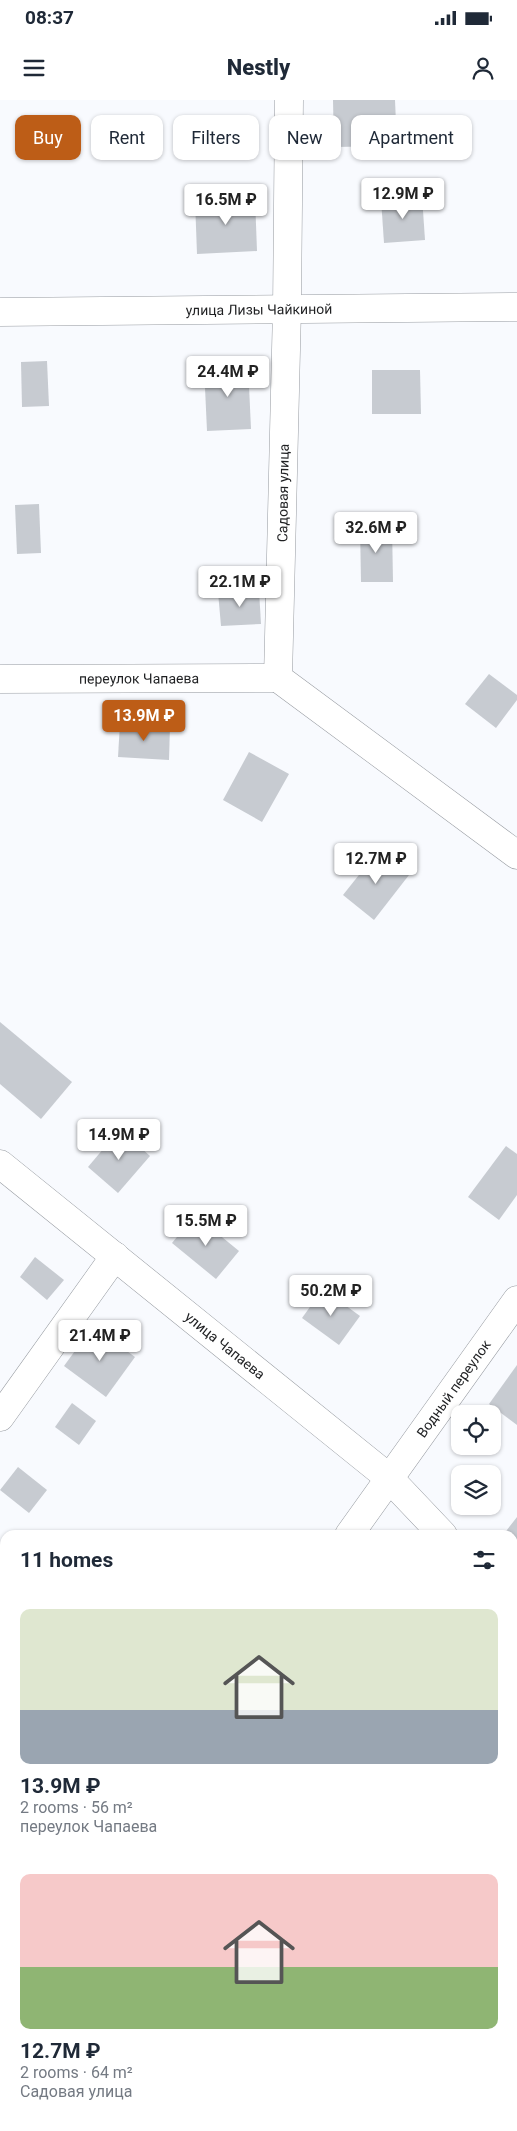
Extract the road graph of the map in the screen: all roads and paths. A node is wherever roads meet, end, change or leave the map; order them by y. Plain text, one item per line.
1 (289, 100) edge
2 (517, 308) edge
3 (287, 309) junction
4 (0, 312) edge
5 (278, 678) junction
6 (0, 679) edge
7 (517, 855) edge
8 (0, 1164) edge
9 (115, 1256) junction
10 (517, 1300) edge
11 (0, 1417) edge
12 (388, 1476) junction
13 (352, 1530) edge
14 (438, 1530) edge

1 - 3 street, Садовая улица
2 - 3 street, улица Лизы Чайкиной
3 - 4 street, улица Лизы Чайкиной
3 - 5 street, Садовая улица
5 - 6 street, переулок Чапаева
5 - 7 street
8 - 9 street, улица Чапаева
9 - 11 street
9 - 12 street, улица Чапаева
10 - 12 street, Водный переулок
12 - 13 street, Водный переулок
12 - 14 street, улица Чапаева

